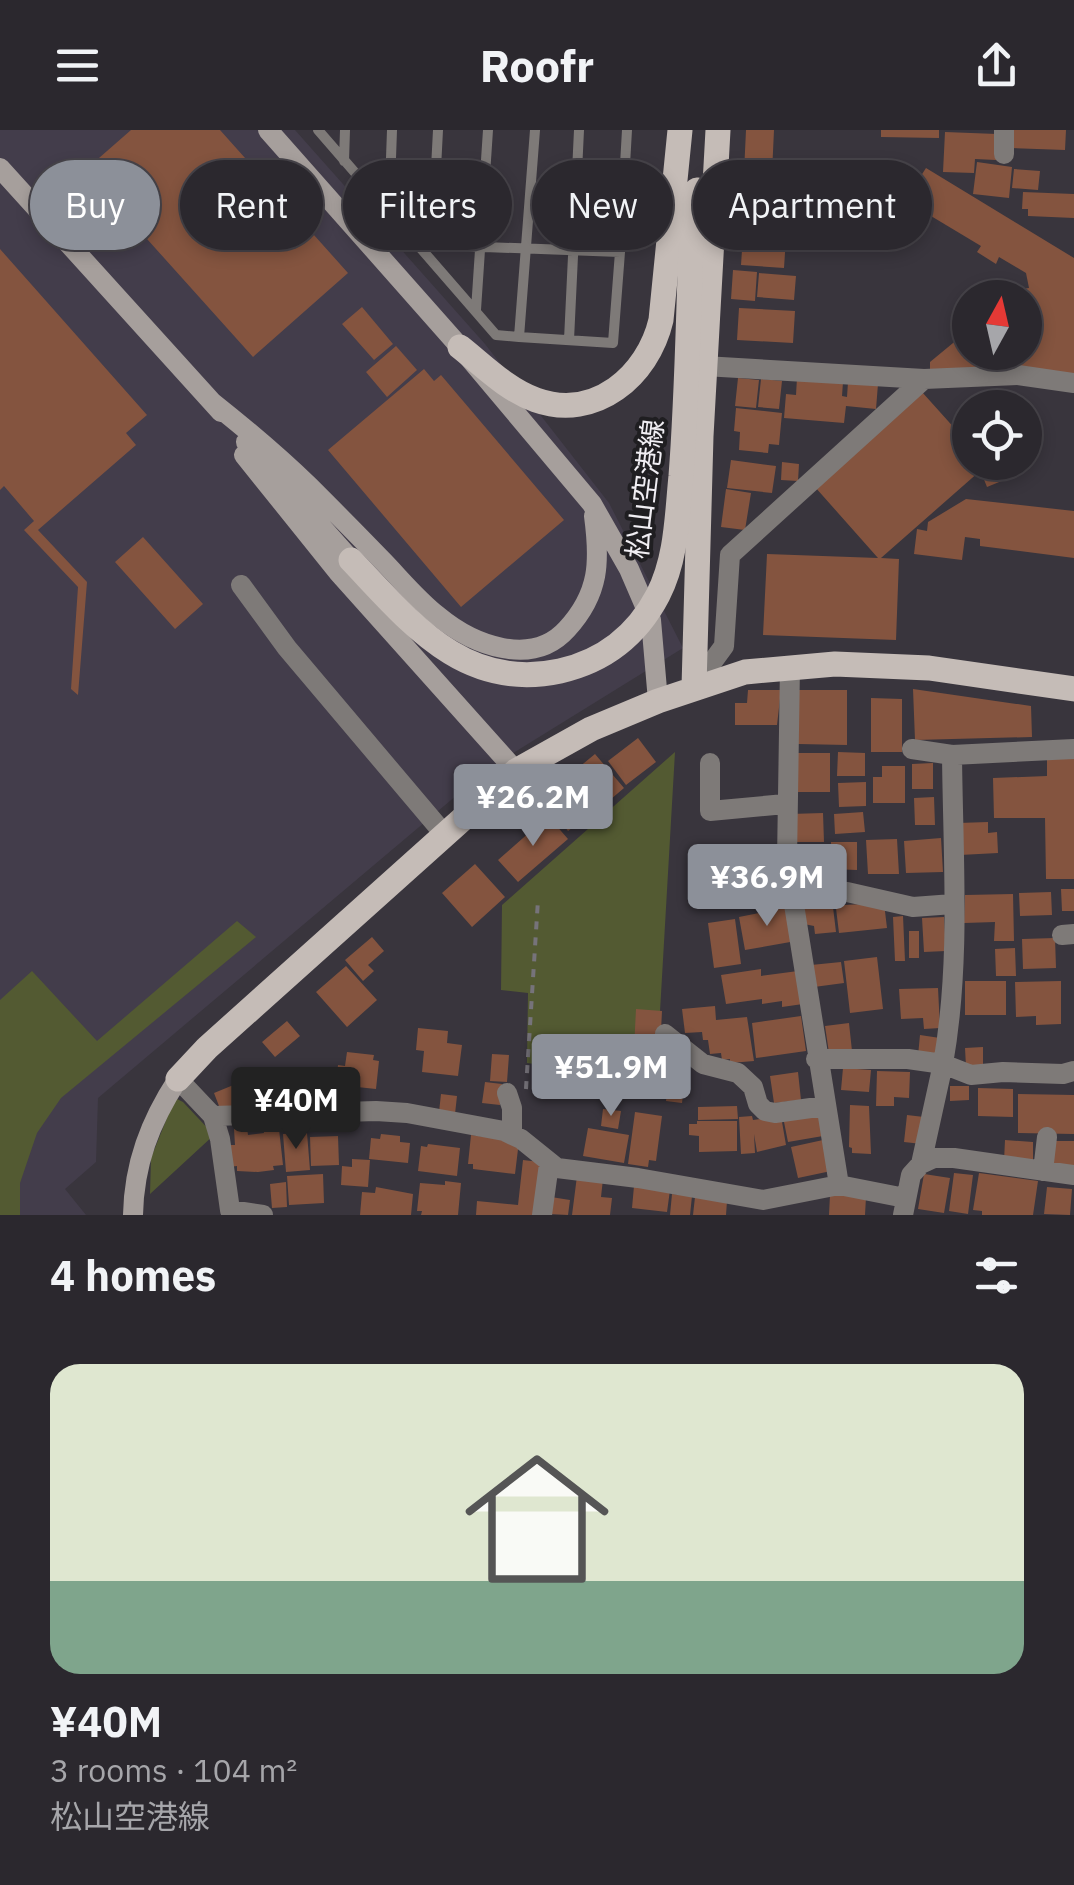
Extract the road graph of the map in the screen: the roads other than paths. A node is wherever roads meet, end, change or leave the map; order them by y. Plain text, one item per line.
1 (268, 130) edge
2 (318, 130) edge
3 (346, 130) edge
4 (392, 130) edge
5 (438, 130) edge
6 (488, 130) edge
7 (535, 130) edge
8 (579, 130) edge
9 (627, 130) edge
10 (680, 130) edge
11 (703, 130) edge
12 (718, 130) edge
13 (1004, 130) edge
14 (1004, 154) dead end
15 (343, 160) edge
16 (344, 160) edge
17 (391, 160) edge
18 (436, 160) edge
19 (486, 160) edge
20 (578, 160) edge
21 (0, 168) edge
22 (512, 248) edge
23 (527, 249) junction
24 (532, 249) edge
25 (421, 250) edge
26 (431, 250) edge
27 (482, 250) edge
28 (575, 250) joint
29 (620, 252) junction
30 (430, 260) junction
31 (476, 310) junction
32 (520, 337) junction
33 (569, 340) junction
34 (460, 347) junction
35 (704, 366) junction
36 (924, 379) junction
37 (1074, 383) edge
38 (212, 402) junction
39 (592, 504) junction
40 (351, 560) joint
41 (241, 585) dead end
42 (790, 666) junction
43 (694, 686) junction
44 (1074, 689) edge
45 (658, 701) junction
46 (912, 748) dead end
47 (1074, 748) edge
48 (952, 755) junction
49 (710, 763) dead end
50 (516, 772) junction
51 (785, 804) junction
52 (445, 834) junction
53 (793, 888) junction
54 (954, 904) junction
55 (665, 1034) dead end
56 (816, 1059) junction
57 (943, 1064) junction
58 (1074, 1071) edge
59 (178, 1079) junction
60 (509, 1097) road end
61 (825, 1106) junction
62 (213, 1116) junction
63 (512, 1135) junction
64 (1047, 1137) dead end
65 (550, 1164) junction
66 (920, 1164) junction
67 (1042, 1170) junction
68 (1074, 1175) edge
69 (839, 1184) junction
70 (904, 1207) edge
71 (227, 1213) edge
72 (133, 1215) edge
73 (263, 1215) edge
74 (542, 1215) edge

1 - 34 street
2 - 15 lane
3 - 16 lane
4 - 17 lane
5 - 18 lane
6 - 19 lane
7 - 23 lane
8 - 20 lane
9 - 29 lane
10 - 34 main road, 松山空港線
11 - 40 main road, 松山空港線, bridge
12 - 35 main road, 松山空港線
13 - 14 street
21 - 38 street
22 - 23 lane
23 - 24 lane
23 - 32 lane
25 - 30 lane
26 - 30 lane
27 - 31 lane
28 - 29 lane
28 - 33 lane
29 - 33 lane
30 - 31 lane
31 - 32 lane
32 - 33 lane
34 - 39 street
35 - 36 street
35 - 43 main road, 松山空港線
36 - 37 street
36 - 43 street
38 - 39 street
38 - 40 street
38 - 50 street
39 - 45 street
41 - 52 street
42 - 43 main road
42 - 44 main road
42 - 51 street
43 - 45 main road
45 - 50 main road
46 - 48 street
47 - 48 street
48 - 54 street
49 - 51 street
50 - 52 main road
51 - 53 street
52 - 59 main road
53 - 54 street
53 - 56 street
54 - 57 street
55 - 61 street
56 - 57 street
56 - 61 street
57 - 58 street
57 - 66 street
59 - 62 street
59 - 72 street
60 - 63 street
61 - 69 street
62 - 63 street
62 - 71 street
63 - 65 street
64 - 67 street
65 - 69 street
65 - 74 street
66 - 67 street
66 - 70 street
67 - 68 street
69 - 70 street
71 - 73 street

